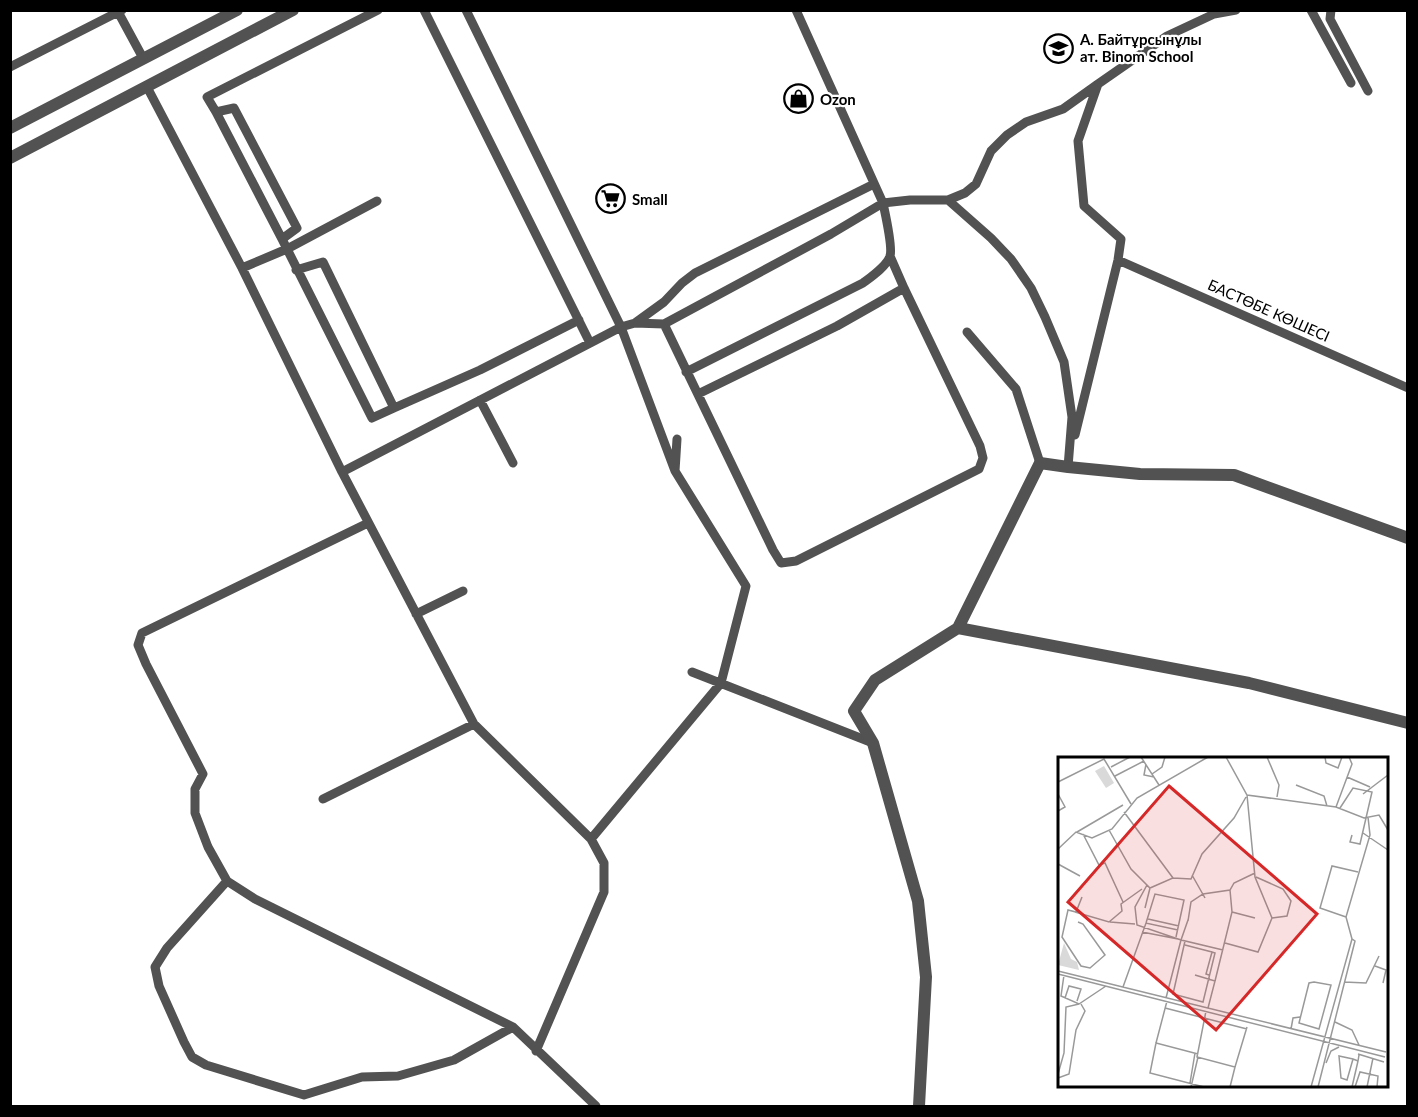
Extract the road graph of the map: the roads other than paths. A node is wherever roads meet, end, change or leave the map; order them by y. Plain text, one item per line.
1 (237, 10) edge
2 (293, 10) edge
3 (378, 10) edge
4 (424, 10) edge
5 (466, 10) edge
6 (796, 10) edge
7 (1236, 10) edge
8 (1311, 10) edge
9 (1330, 10) edge
10 (119, 11) edge
11 (142, 58) junction
12 (10, 68) edge
13 (1351, 83) dead end
14 (1098, 84) junction
15 (147, 87) junction
16 (1368, 91) dead end
17 (216, 112) junction
18 (10, 128) edge
19 (10, 158) edge
20 (874, 184) junction
21 (948, 200) junction
22 (377, 201) dead end
23 (883, 203) junction
24 (282, 239) junction
25 (287, 249) junction
26 (890, 256) junction
27 (1118, 260) junction
28 (242, 268) junction
29 (297, 270) junction
30 (904, 288) junction
31 (579, 320) junction
32 (635, 323) junction
33 (664, 324) junction
34 (621, 327) junction
35 (967, 332) dead end
36 (590, 343) junction
37 (686, 372) junction
38 (1407, 388) edge
39 (698, 394) junction
40 (480, 400) junction
41 (394, 408) junction
42 (677, 438) dead end
43 (513, 463) dead end
44 (1040, 463) junction
45 (1068, 467) junction
46 (675, 471) junction
47 (342, 472) junction
48 (368, 523) junction
49 (1407, 538) edge
50 (463, 591) dead end
51 (416, 614) junction
52 (958, 628) junction
53 (692, 672) dead end
54 (721, 683) junction
55 (1407, 723) edge
56 (474, 724) junction
57 (873, 743) junction
58 (322, 799) dead end
59 (591, 839) junction
60 (228, 881) junction
61 (513, 1027) junction
62 (536, 1051) junction
63 (596, 1107) edge
64 (919, 1107) edge

1 - 11 street
2 - 15 street
3 - 17 lane
4 - 31 lane
5 - 34 lane
6 - 20 lane
7 - 14 lane
8 - 13 lane
9 - 16 lane
10 - 11 lane
10 - 12 lane
11 - 18 street
14 - 21 lane
14 - 27 lane
15 - 19 street
15 - 28 lane
17 - 24 lane
17 - 24 lane
20 - 23 lane
20 - 32 lane
21 - 23 lane
21 - 45 lane
22 - 25 lane
23 - 26 lane
23 - 33 lane
24 - 25 lane
25 - 28 lane
25 - 29 lane
26 - 30 lane
26 - 37 lane
27 - 38 lane, БАСТӨБЕ КӨШЕСІ
27 - 45 lane
28 - 47 lane
29 - 41 lane
29 - 41 lane
30 - 39 lane
30 - 39 lane
31 - 36 lane
31 - 41 lane
32 - 33 lane
32 - 34 lane
33 - 37 lane
34 - 36 lane
34 - 46 lane
35 - 44 lane
36 - 40 lane
37 - 39 lane
40 - 43 lane
40 - 47 lane
42 - 46 lane
44 - 45 street
44 - 52 street
45 - 49 street
46 - 54 lane
47 - 48 lane
48 - 51 lane
48 - 60 lane
50 - 51 lane
51 - 56 lane
52 - 55 street
52 - 57 street
53 - 54 lane
54 - 57 lane
54 - 59 lane
56 - 58 lane
56 - 59 lane
57 - 64 street
59 - 62 lane
60 - 61 lane
60 - 61 lane
61 - 62 lane
62 - 63 lane

